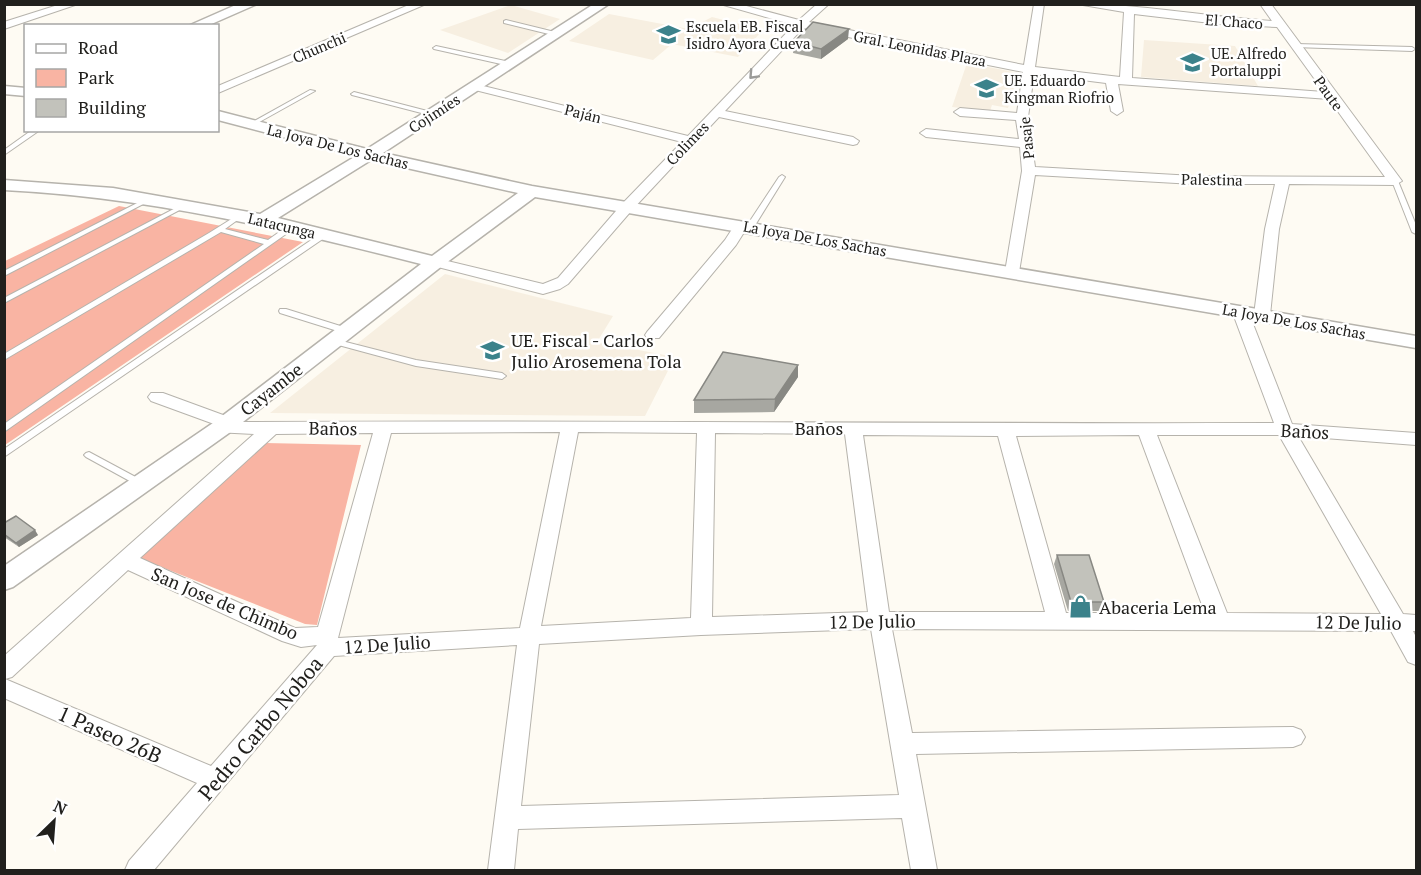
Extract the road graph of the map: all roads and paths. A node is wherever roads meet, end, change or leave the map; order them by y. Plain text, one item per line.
1 (44, 4) edge
2 (73, 4) edge
3 (251, 4) edge
4 (421, 4) edge
5 (603, 4) edge
6 (725, 4) edge
7 (824, 4) edge
8 (1039, 4) edge
9 (1082, 4) edge
10 (1265, 4) edge
11 (56, 10) junction
12 (1129, 10) junction
13 (506, 22) dead end
14 (199, 24) edge
15 (801, 24) junction
16 (1279, 24) junction
17 (5, 25) edge
18 (556, 34) junction
19 (1296, 46) junction
20 (436, 48) dead end
21 (1412, 49) dead end
22 (510, 64) junction
23 (1030, 70) junction
24 (1111, 80) junction
25 (1126, 81) junction
26 (475, 87) junction
27 (219, 90) edge
28 (312, 91) dead end
29 (354, 94) dead end
30 (1332, 96) junction
31 (1117, 111) dead end
32 (960, 112) dead end
33 (716, 113) junction
34 (433, 114) junction
35 (219, 115) edge
36 (1022, 117) junction
37 (252, 124) junction
38 (34, 132) edge
39 (926, 133) dead end
40 (690, 140) junction
41 (853, 141) dead end
42 (1026, 144) junction
43 (4, 153) edge
44 (369, 155) junction
45 (1029, 171) junction
46 (782, 177) dead end
47 (1283, 180) junction
48 (1395, 181) junction
49 (4, 185) edge
50 (532, 191) junction
51 (151, 198) junction
52 (187, 204) junction
53 (627, 207) junction
54 (241, 215) junction
55 (263, 220) junction
56 (292, 227) junction
57 (746, 227) junction
58 (220, 230) junction
59 (1416, 232) edge
60 (326, 234) junction
61 (270, 243) junction
62 (435, 262) junction
63 (1012, 272) junction
64 (4, 274) edge
65 (555, 286) joint
66 (4, 301) edge
67 (283, 311) dead end
68 (1240, 311) junction
69 (1262, 315) junction
70 (653, 335) dead end
71 (341, 336) junction
72 (1416, 342) edge
73 (4, 358) edge
74 (502, 376) dead end
75 (157, 397) dead end
76 (224, 426) junction
77 (570, 426) junction
78 (272, 427) junction
79 (706, 427) junction
80 (383, 428) junction
81 (853, 428) junction
82 (4, 429) edge
83 (1146, 429) junction
84 (1285, 429) junction
85 (1005, 430) junction
86 (1416, 439) edge
87 (4, 454) edge
88 (89, 455) dead end
89 (142, 484) junction
90 (125, 560) junction
91 (4, 580) edge
92 (880, 620) junction
93 (1058, 621) junction
94 (1219, 621) junction
95 (1407, 622) edge
96 (701, 626) junction
97 (529, 635) junction
98 (327, 641) junction
99 (1416, 656) edge
100 (4, 670) edge
101 (4, 688) edge
102 (1293, 737) dead end
103 (902, 744) junction
104 (216, 780) junction
105 (911, 806) junction
106 (507, 818) junction
107 (138, 870) edge
108 (501, 870) edge
109 (924, 870) edge

1 - 11 street
2 - 11 street
3 - 14 street
4 - 27 street, Chunchi
5 - 18 street, Cojimíes
6 - 15 street, Gral. Leonidas Plaza
7 - 15 street, Colimes
8 - 23 street, Pasaje
9 - 12 street, El Chaco
10 - 16 street, Paute
11 - 17 street
12 - 16 street, El Chaco
12 - 25 street
13 - 18 lane
15 - 23 street, Gral. Leonidas Plaza
15 -> 33 street, Colimes
16 - 19 street, Paute
18 - 22 street, Cojimíes
19 - 21 lane
19 - 30 street, Paute
20 - 22 lane
22 - 26 street, Cojimíes
23 - 24 street, Gral. Leonidas Plaza
23 - 36 street, Pasaje
24 - 25 street, Gral. Leonidas Plaza
24 - 31 street
25 - 30 street, Gral. Leonidas Plaza
26 - 34 street, Cojimíes
26 - 40 street, Paján
28 - 37 lane
29 - 34 lane
30 - 48 street, Paute
32 - 36 street
33 - 40 street, Colimes
33 - 41 street
34 - 44 street, Cojimíes
35 - 37 street, La Joya De Los Sachas
36 - 42 street, Pasaje
37 - 44 street, La Joya De Los Sachas
38 - 43 lane
39 - 42 street
40 - 53 street, Colimes
42 - 45 street, Pasaje
44 - 50 street, La Joya De Los Sachas
44 - 55 street, Cojimíes
45 - 47 street, Palestina
45 - 63 street, Pasaje
46 - 57 lane
47 - 48 street, Palestina
47 - 69 street
48 - 59 lane
49 - 51 street, Latacunga
50 - 53 street, La Joya De Los Sachas
50 - 62 street, Cayambe
51 - 52 street, Latacunga
51 - 64 lane
52 - 54 street, Latacunga
52 - 66 lane
53 - 57 street, La Joya De Los Sachas
53 - 65 street, Colimes
54 - 55 street, Latacunga
54 - 58 lane
55 - 56 street, Latacunga
56 - 60 street, Latacunga
56 - 61 lane
57 - 63 street, La Joya De Los Sachas
57 - 70 street
58 - 61 lane
58 - 73 lane
60 - 62 street, Latacunga
60 - 87 lane
61 - 82 lane
62 - 65 street, Latacunga
62 - 71 street, Cayambe
63 - 68 street, La Joya De Los Sachas
67 - 71 lane
68 - 69 street, La Joya De Los Sachas
68 - 84 street
69 - 72 street, La Joya De Los Sachas
71 - 74 lane
71 - 76 street, Cayambe
75 - 76 street
76 - 78 street, Baños
76 - 89 street, Cayambe
77 - 79 street, Baños
77 - 80 street, Baños
77 - 97 street
78 - 80 street, Baños
78 - 90 street
79 - 81 street, Baños
79 - 96 street
80 - 98 street, Pedro Carbo Noboa
81 - 85 street, Baños
81 - 92 street
83 - 84 street, Baños
83 - 85 street, Baños
83 - 94 street
84 - 86 street, Baños
84 - 95 street
85 - 93 street
88 - 89 lane
89 - 91 street, Cayambe
90 - 98 street, San Jose de Chimbo
90 - 100 street
92 - 93 street, 12 De Julio
92 - 96 street, 12 De Julio
92 - 103 street
93 - 94 street, 12 De Julio
94 - 95 street, 12 De Julio
95 - 99 street
96 - 97 street, 12 De Julio
97 - 98 street, 12 De Julio
97 - 106 street
98 - 104 street, Pedro Carbo Noboa
101 - 104 street, 1 Paseo 26B
102 - 103 street
103 - 105 street
104 - 107 street, Pedro Carbo Noboa
105 - 106 street
105 - 109 street
106 - 108 street

